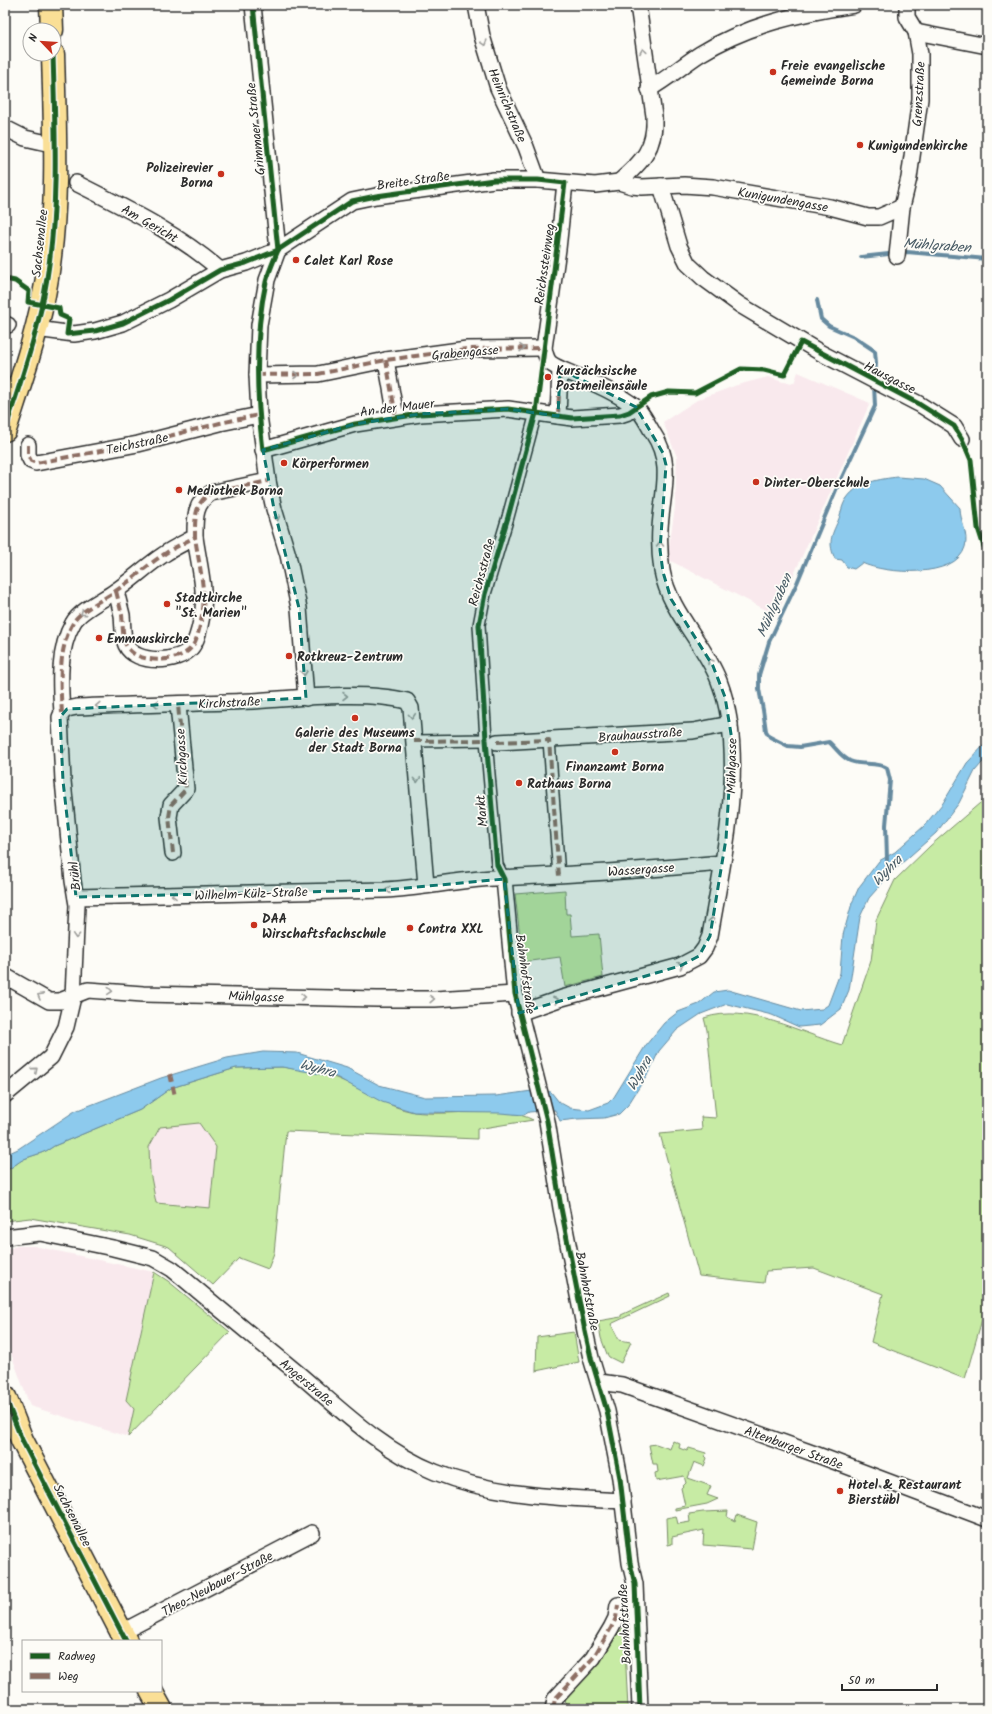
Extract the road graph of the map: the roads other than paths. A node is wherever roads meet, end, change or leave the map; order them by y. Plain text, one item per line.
1 (51, 5) edge
2 (253, 5) edge
3 (476, 5) edge
4 (638, 5) edge
5 (854, 5) edge
6 (907, 5) edge
7 (52, 22) edge
8 (916, 32) junction
9 (987, 46) edge
10 (53, 62) edge
11 (649, 89) junction
12 (5, 128) edge
13 (56, 144) junction
14 (538, 180) junction
15 (619, 182) junction
16 (76, 183) dead end
17 (565, 183) junction
18 (661, 186) junction
19 (902, 207) junction
20 (278, 250) junction
21 (897, 252) dead end
22 (220, 270) junction
23 (36, 329) junction
24 (544, 348) junction
25 (386, 360) junction
26 (560, 369) junction
27 (257, 375) junction
28 (636, 407) junction
29 (536, 413) junction
30 (259, 415) junction
31 (558, 416) junction
32 (396, 417) junction
33 (5, 430) edge
34 (962, 439) dead end
35 (28, 444) dead end
36 (263, 450) junction
37 (268, 480) junction
38 (195, 537) junction
39 (116, 591) junction
40 (306, 698) junction
41 (178, 705) junction
42 (62, 713) junction
43 (730, 724) junction
44 (549, 740) junction
45 (414, 741) junction
46 (492, 741) junction
47 (173, 853) dead end
48 (722, 863) junction
49 (559, 876) junction
50 (504, 879) junction
51 (426, 885) junction
52 (76, 897) junction
53 (5, 976) edge
54 (515, 994) junction
55 (73, 997) junction
56 (520, 1013) junction
57 (5, 1095) edge
58 (5, 1237) edge
59 (598, 1382) junction
60 (5, 1397) edge
61 (623, 1501) junction
62 (987, 1519) edge
63 (312, 1533) dead end
64 (618, 1605) dead end
65 (124, 1637) edge
66 (152, 1692) edge
67 (160, 1709) edge
68 (553, 1709) edge
69 (640, 1709) edge

1 - 7 main road
2 - 20 street, Grimmaer Straße
3 -> 14 street, Heinrichstraße
11 -> 4 street
5 - 11 street
6 - 8 street, Grenzstraße
8 - 9 street
8 - 19 street, Grenzstraße
10 - 13 main road, Sachsenallee
11 - 15 street
12 - 13 street
13 - 23 main road, Sachsenallee
14 - 17 street, Breite Straße
14 - 20 street, Breite Straße
15 - 17 street, Breite Straße
15 - 18 street, Kunigundengasse
16 - 22 street, Am Gericht
17 - 24 street, Reichssteinweg
18 - 19 street, Kunigundengasse
18 - 34 street, Hausgasse
19 - 21 street, Grenzstraße
20 - 22 street, Breite Straße
20 - 27 street
22 - 23 street, Breite Straße
23 - 33 main road, Sachsenallee
25 -> 24 street, Grabengasse
24 - 26 street
27 -> 25 street, Grabengasse
25 - 32 street
26 - 28 street
26 - 31 street
27 - 30 street
28 - 31 street, An der Mauer
43 -> 28 street, Mühlgasse
29 - 31 street, An der Mauer
29 - 32 street, An der Mauer
29 - 46 street, Reichsstraße
30 - 35 street, Teichstraße
30 - 36 street
32 - 36 street, An der Mauer
36 - 37 street
37 - 38 street
37 -> 40 street
38 - 39 street, Brühl
38 - 39 street
39 -> 42 street, Brühl
40 - 41 street, Kirchstraße
40 -> 45 street, Kirchstraße
41 -> 42 street, Kirchstraße
41 - 47 street, Kirchgasse
42 -> 52 street, Brühl
43 - 44 street, Brauhausstraße
43 - 48 street, Mühlgasse
44 - 46 street
44 - 49 street
45 - 46 street
45 -> 51 street
46 - 50 street, Markt
48 - 49 street, Wassergasse
56 -> 48 street, Mühlgasse
49 - 50 street
50 - 51 street
50 - 54 street, Bahnhofstraße
51 -> 52 street, Wilhelm-Külz-Straße
52 -> 55 street, Brühl
55 -> 53 street, Mühlgasse
55 -> 54 street, Mühlgasse
54 - 56 street, Bahnhofstraße
57 -> 55 street, Brühl
56 - 59 street, Bahnhofstraße
58 - 61 street, Angerstraße
59 - 61 street, Bahnhofstraße
59 - 62 street, Altenburger Straße
60 - 65 main road, Sachsenallee
61 - 69 street, Bahnhofstraße
63 - 65 street, Theo-Neubauer-Straße
64 - 68 street
66 - 67 main road

